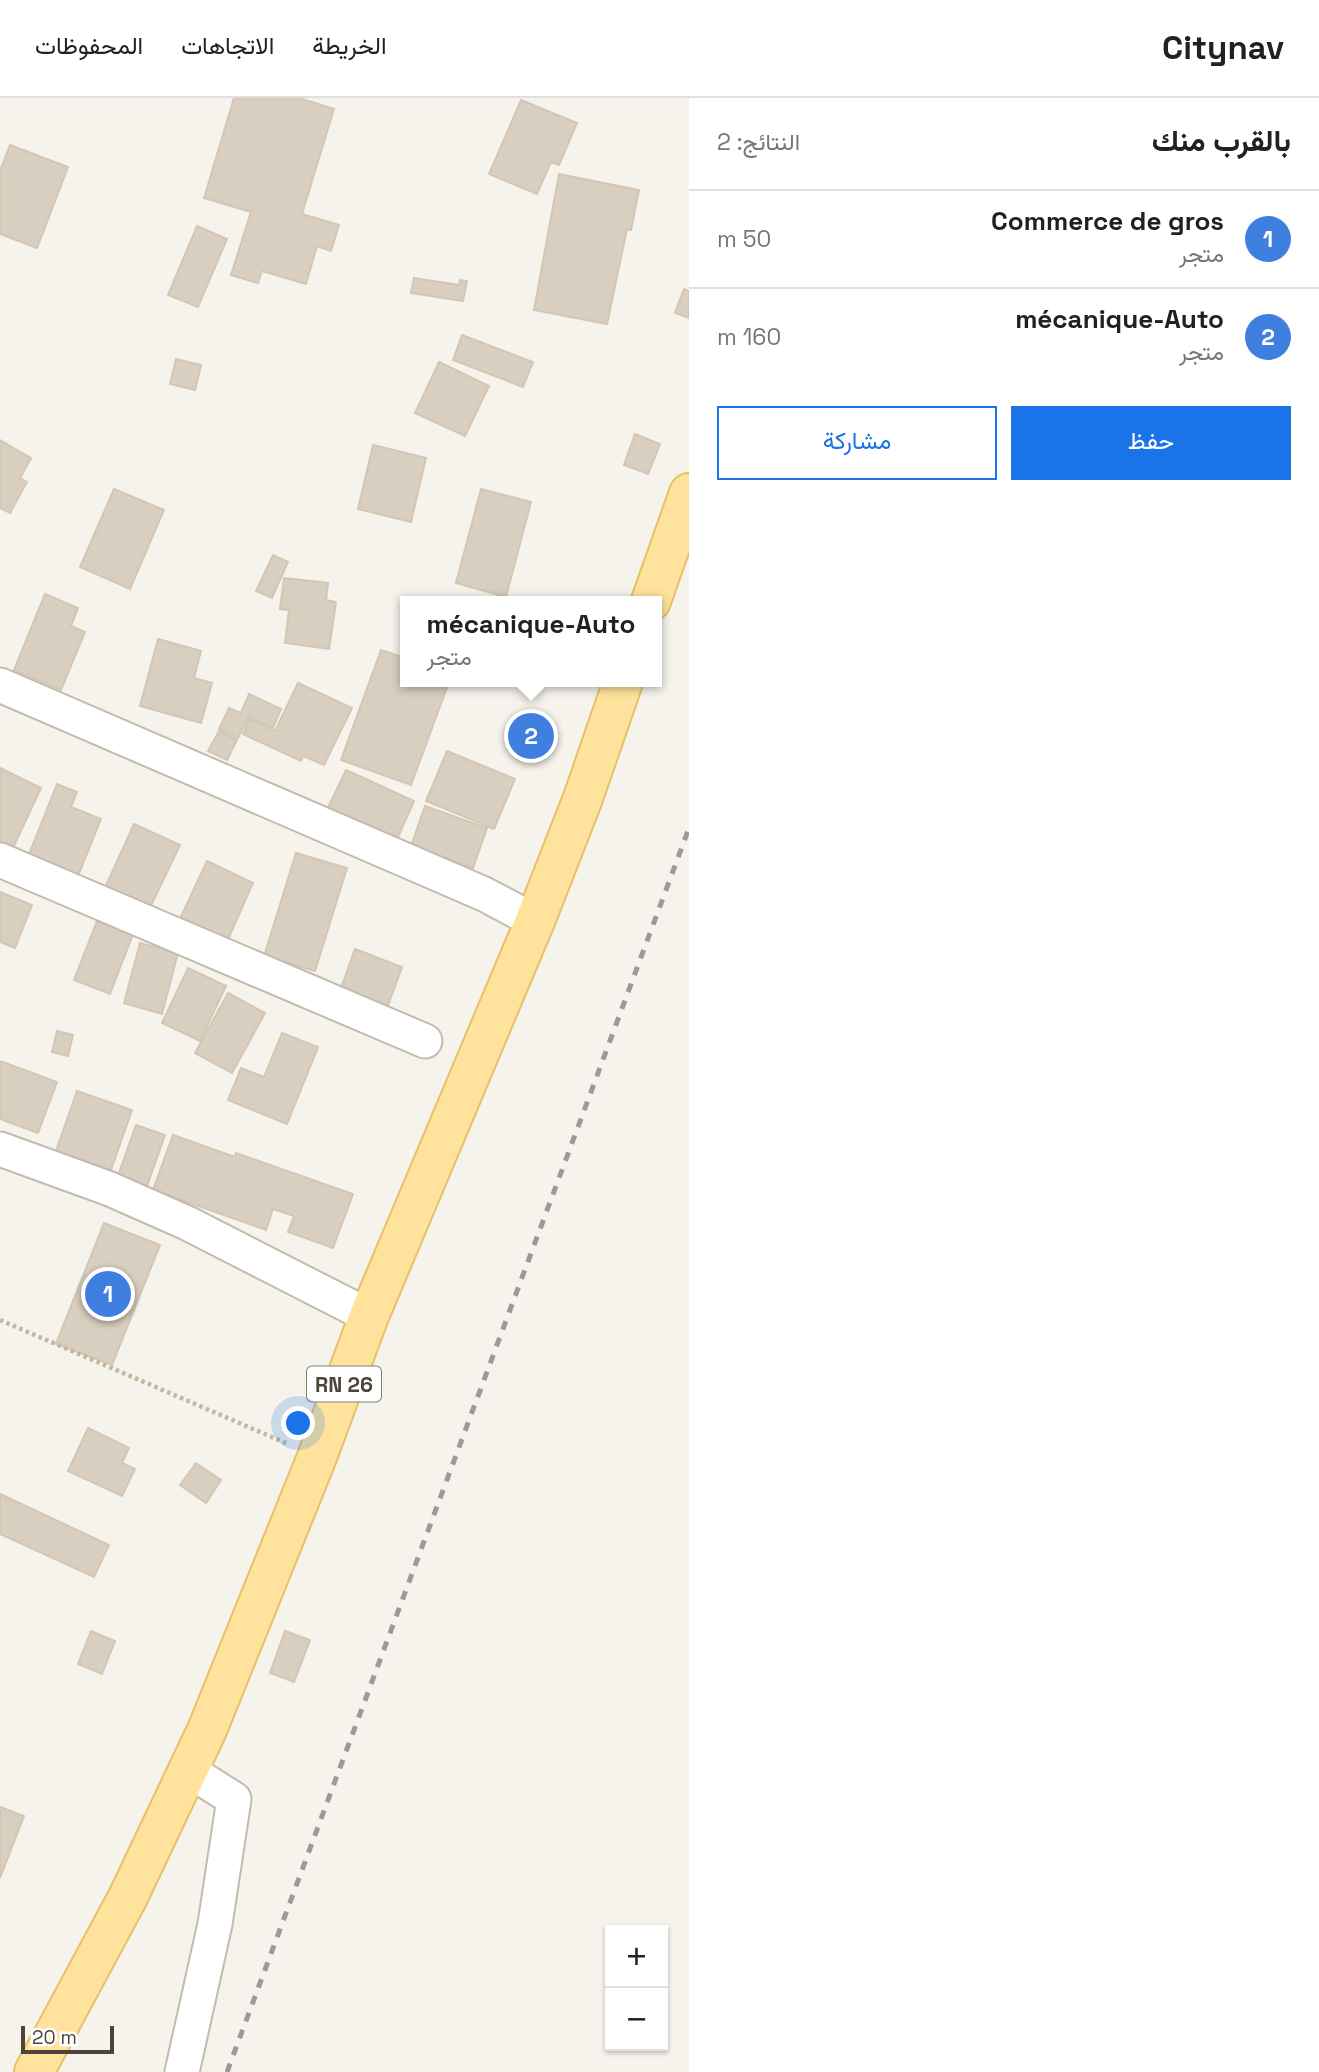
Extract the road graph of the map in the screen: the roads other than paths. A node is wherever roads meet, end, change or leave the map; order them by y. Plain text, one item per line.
1 (689, 493) edge
2 (653, 596) edge
3 (0, 685) edge
4 (621, 687) edge
5 (0, 860) edge
6 (536, 920) junction
7 (425, 1041) dead end
8 (0, 1149) edge
9 (369, 1316) junction
10 (188, 1770) junction
11 (34, 2072) edge
12 (182, 2072) edge

1 - 2 main road
3 - 6 street
4 - 6 main road, RN 26
5 - 7 street
6 - 9 main road, RN 26
8 - 9 street
9 - 10 main road, RN 26
10 - 11 main road, RN 26
10 - 12 street

